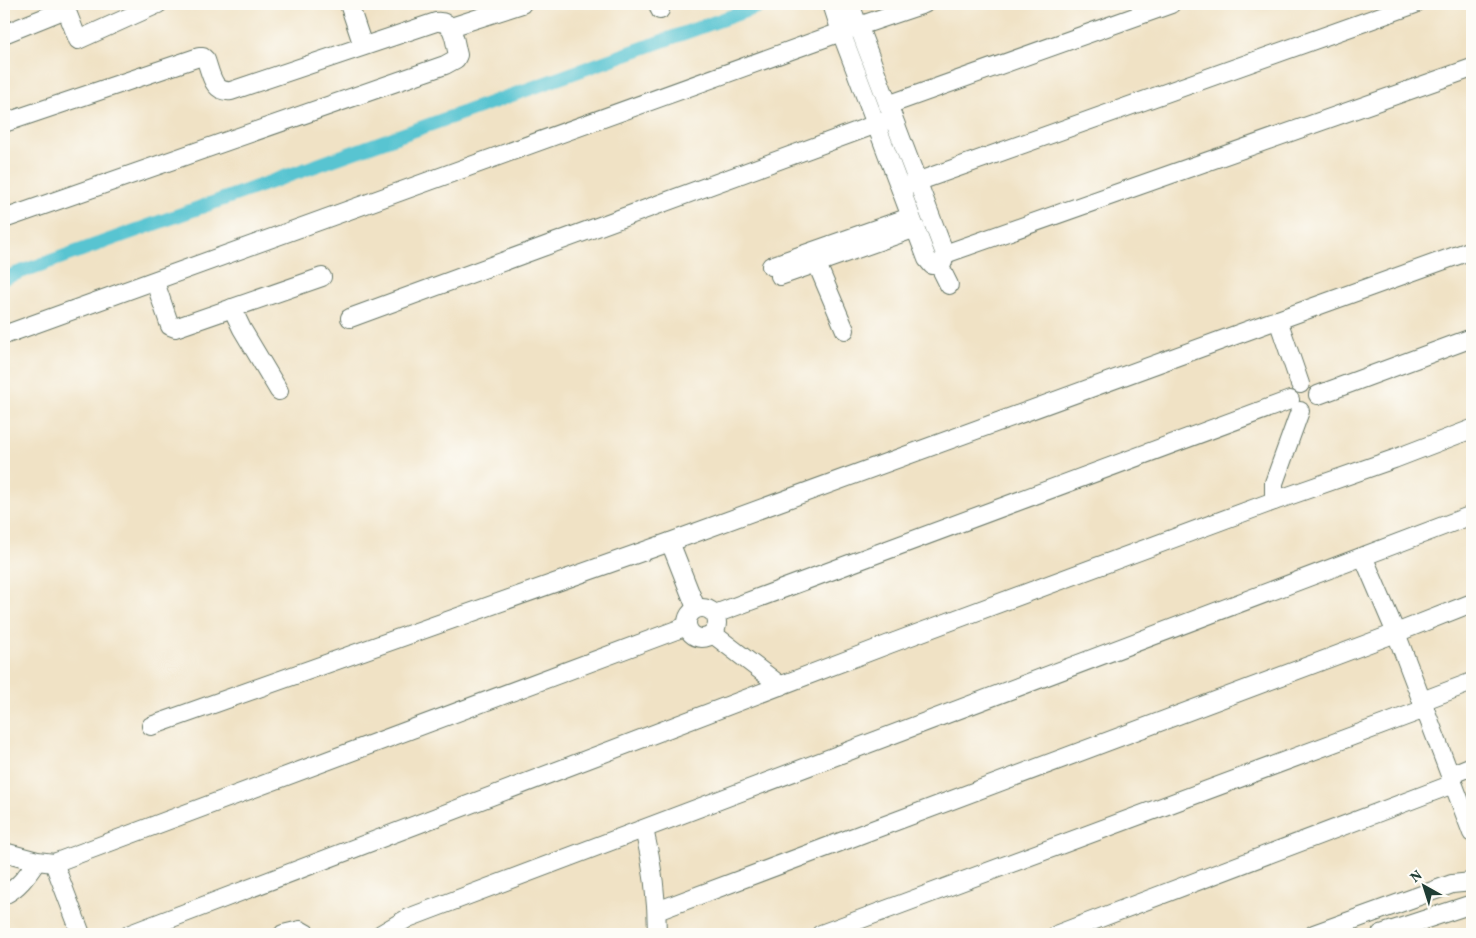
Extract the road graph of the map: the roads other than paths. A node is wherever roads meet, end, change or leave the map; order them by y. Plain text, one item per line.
1 (158, 4) edge
2 (349, 4) edge
3 (522, 4) edge
4 (924, 4) edge
5 (1172, 4) edge
6 (1415, 4) edge
7 (842, 5) edge
8 (65, 6) edge
9 (451, 26) junction
10 (858, 27) junction
11 (841, 32) junction
12 (4, 34) edge
13 (363, 46) junction
14 (1472, 68) edge
15 (891, 111) junction
16 (4, 123) edge
17 (876, 124) junction
18 (918, 181) junction
19 (900, 188) junction
20 (4, 219) edge
21 (913, 222) junction
22 (1472, 250) edge
23 (942, 260) junction
24 (817, 264) junction
25 (322, 277) dead end
26 (155, 282) junction
27 (949, 284) dead end
28 (232, 308) junction
29 (350, 318) dead end
30 (1278, 320) junction
31 (845, 330) dead end
32 (4, 335) edge
33 (1472, 338) edge
34 (1300, 384) junction
35 (279, 390) dead end
36 (1318, 395) junction
37 (1295, 406) junction
38 (1472, 429) edge
39 (1274, 502) junction
40 (1472, 515) edge
41 (670, 542) junction
42 (1363, 556) junction
43 (1472, 603) edge
44 (696, 608) junction
45 (715, 614) junction
46 (687, 626) junction
47 (1396, 633) junction
48 (713, 634) junction
49 (1472, 682) edge
50 (781, 686) junction
51 (1424, 705) junction
52 (151, 726) dead end
53 (1472, 766) edge
54 (1452, 779) junction
55 (644, 829) junction
56 (1472, 834) edge
57 (4, 852) edge
58 (45, 862) junction
59 (1472, 882) edge
60 (4, 895) edge
61 (1472, 904) edge
62 (657, 910) junction
63 (81, 934) edge
64 (130, 934) edge
65 (283, 934) edge
66 (307, 934) edge
67 (381, 934) edge
68 (657, 934) edge
69 (821, 934) edge
70 (1058, 934) edge
71 (1314, 934) edge
72 (1381, 934) edge

1 - 8 street
2 - 13 street
3 - 9 street
4 - 10 street
5 - 15 street
6 - 18 street
7 - 10 street
7 - 11 street
8 - 12 street
9 - 13 street
9 - 20 street
10 - 11 street
10 - 15 street
11 - 17 street
11 - 26 street
13 - 16 street
14 - 23 street
15 - 17 street
15 - 18 street
17 - 19 street
17 - 29 street
18 - 19 street
18 - 23 street
19 - 21 street
21 - 23 street
21 - 24 street
21 - 24 street
22 - 30 street
23 - 27 street
24 - 31 street
25 - 28 street
26 - 28 street
26 - 32 street
28 - 35 street
30 - 34 street
30 - 41 street
33 - 36 street
34 - 36 street
34 - 37 street
36 - 37 street
37 - 39 street
37 - 45 street
38 - 39 street
39 - 50 street
40 - 42 street
41 - 44 street
41 - 52 street
42 - 47 street
42 - 55 street
43 - 47 street
44 - 45 street
44 - 46 street
45 - 48 street
46 - 48 street
46 - 58 street
47 - 51 street
47 - 62 street
48 - 50 street
49 - 51 street
50 - 64 street
51 - 54 street
51 - 69 street
53 - 54 street
54 - 56 street
54 - 70 street
55 - 62 street
55 - 67 street
57 - 58 street
58 - 60 street
58 - 63 street
59 - 71 street
61 - 72 street
62 - 68 street
65 - 66 street

